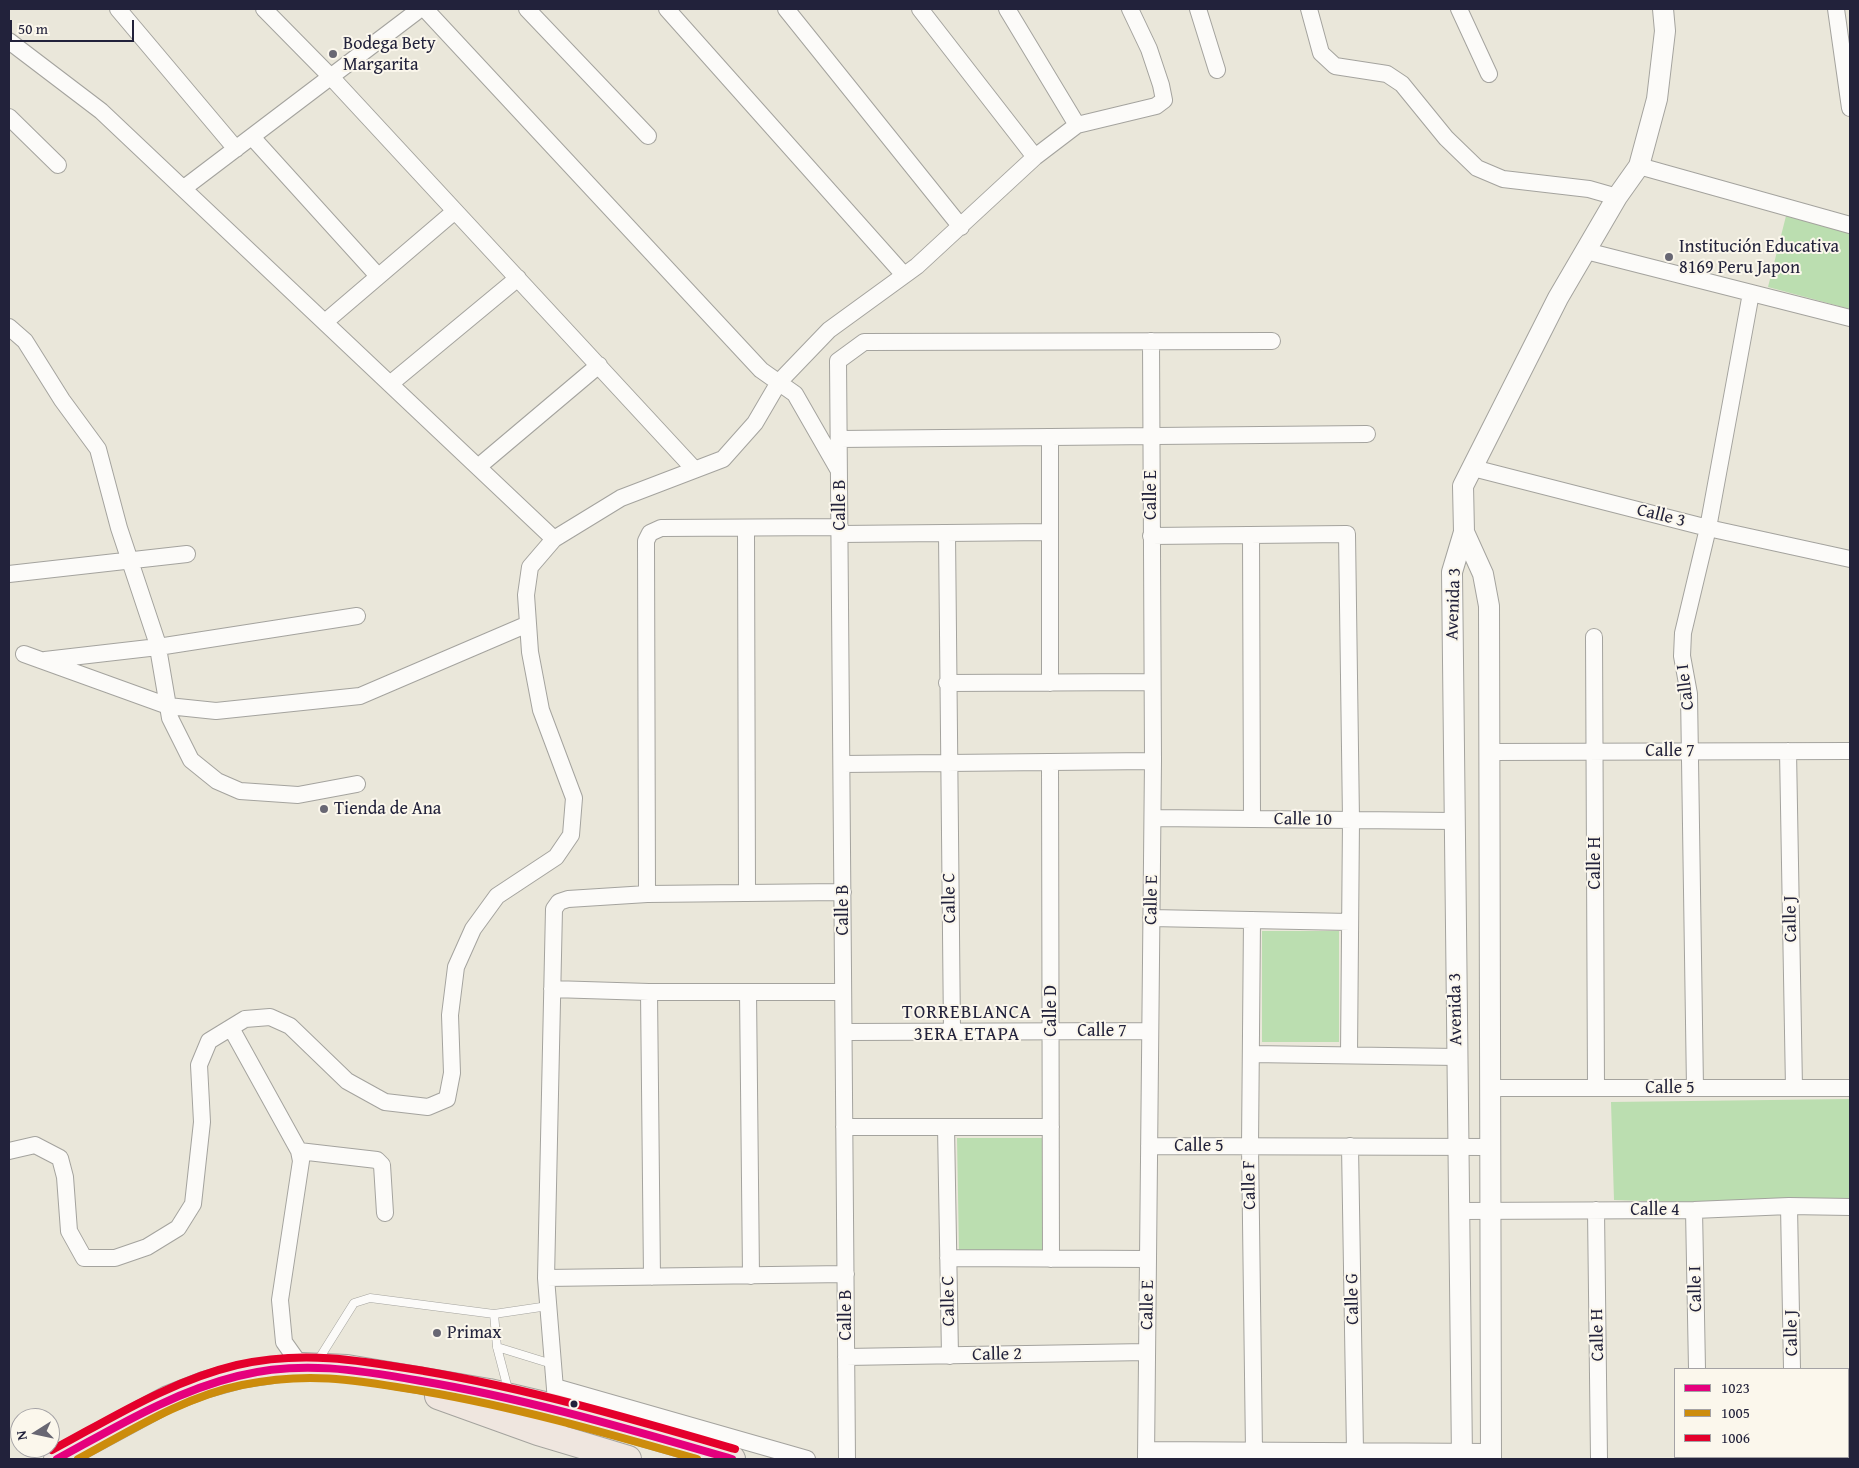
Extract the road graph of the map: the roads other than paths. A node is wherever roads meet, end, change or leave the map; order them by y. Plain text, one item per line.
1 (118, 9) edge
2 (264, 9) edge
3 (420, 9) edge
4 (425, 9) edge
5 (527, 9) edge
6 (667, 9) edge
7 (786, 9) edge
8 (920, 9) edge
9 (1007, 9) edge
10 (1130, 9) edge
11 (1198, 9) edge
12 (1309, 9) edge
13 (1459, 9) edge
14 (1663, 9) edge
15 (1836, 9) edge
16 (13, 51) edge
17 (1217, 70) dead end
18 (1489, 74) dead end
19 (331, 77) junction
20 (1850, 108) edge
21 (9, 118) edge
22 (1077, 125) junction
23 (648, 136) dead end
24 (252, 137) junction
25 (236, 149) junction
26 (1035, 157) junction
27 (58, 165) dead end
28 (1639, 166) junction
29 (184, 188) junction
30 (1617, 197) junction
31 (455, 210) junction
32 (1850, 226) edge
33 (962, 227) junction
34 (1586, 250) junction
35 (378, 276) junction
36 (904, 276) junction
37 (518, 278) junction
38 (1751, 293) junction
39 (1850, 318) edge
40 (325, 322) junction
41 (9, 327) edge
42 (1151, 341) junction
43 (1272, 341) dead end
44 (599, 365) junction
45 (780, 382) junction
46 (390, 384) junction
47 (1367, 434) dead end
48 (1151, 436) junction
49 (1050, 437) junction
50 (839, 439) junction
51 (478, 467) junction
52 (1473, 468) junction
53 (695, 470) junction
54 (840, 471) junction
55 (746, 528) junction
56 (1708, 528) junction
57 (840, 531) junction
58 (1050, 532) junction
59 (1464, 532) junction
60 (947, 534) junction
61 (1251, 535) junction
62 (1151, 536) junction
63 (554, 539) junction
64 (187, 554) dead end
65 (1850, 559) edge
66 (130, 562) junction
67 (9, 574) edge
68 (357, 616) dead end
69 (528, 624) junction
70 (1594, 637) dead end
71 (158, 647) junction
72 (24, 654) dead end
73 (42, 660) junction
74 (1050, 682) junction
75 (1152, 682) junction
76 (948, 683) junction
77 (168, 706) junction
78 (1850, 750) edge
79 (1690, 751) junction
80 (1788, 751) junction
81 (1489, 752) junction
82 (1594, 752) junction
83 (1153, 761) junction
84 (1050, 762) junction
85 (948, 763) junction
86 (842, 764) junction
87 (357, 784) dead end
88 (1152, 818) junction
89 (1252, 819) junction
90 (1351, 820) junction
91 (1454, 821) junction
92 (843, 892) junction
93 (747, 893) junction
94 (647, 894) junction
95 (1151, 918) junction
96 (1252, 920) junction
97 (1350, 922) junction
98 (552, 989) junction
99 (649, 992) junction
100 (748, 992) junction
101 (843, 992) junction
102 (231, 1028) junction
103 (1150, 1031) junction
104 (844, 1032) junction
105 (952, 1032) junction
106 (1051, 1032) junction
107 (1251, 1054) junction
108 (1349, 1055) junction
109 (1457, 1057) junction
110 (1490, 1088) junction
111 (1596, 1088) junction
112 (1695, 1088) junction
113 (1794, 1088) junction
114 (1850, 1088) edge
115 (1051, 1126) junction
116 (844, 1127) junction
117 (946, 1127) junction
118 (1149, 1146) junction
119 (1250, 1146) junction
120 (1350, 1146) junction
121 (1458, 1146) junction
122 (1490, 1146) junction
123 (9, 1151) edge
124 (299, 1151) junction
125 (1788, 1206) junction
126 (1850, 1207) edge
127 (1596, 1210) junction
128 (1694, 1210) junction
129 (1490, 1211) junction
130 (1459, 1212) junction
131 (385, 1213) dead end
132 (948, 1258) junction
133 (1051, 1259) junction
134 (1148, 1259) junction
135 (846, 1274) junction
136 (751, 1276) junction
137 (652, 1277) junction
138 (546, 1278) junction
139 (548, 1306) junction
140 (494, 1314) junction
141 (497, 1347) junction
142 (1147, 1352) junction
143 (950, 1356) junction
144 (846, 1358) junction
145 (552, 1364) junction
146 (308, 1367) junction
147 (1698, 1368) edge
148 (1792, 1368) edge
149 (380, 1375) junction
150 (510, 1397) junction
151 (556, 1398) junction
152 (559, 1438) junction
153 (1254, 1451) junction
154 (1355, 1451) junction
155 (1146, 1454) edge
156 (1462, 1456) edge
157 (1491, 1456) edge
158 (57, 1459) edge
159 (628, 1459) edge
160 (732, 1459) edge
161 (807, 1459) edge
162 (847, 1459) edge
163 (1599, 1459) edge

1 - 25 street
2 - 19 street
3 - 19 street
4 - 45 street
5 - 23 street
6 - 36 street
7 - 33 street
8 - 26 street
9 - 22 street
10 - 22 street
11 - 17 street
12 - 30 street
13 - 18 street
14 - 28 street
15 - 20 street
16 - 29 street
19 - 24 street
19 - 31 street
21 - 27 street
22 - 26 street
24 - 25 street
24 - 35 street
25 - 29 street
26 - 33 street
28 - 30 street
28 - 32 street
29 - 40 street
30 - 34 street
31 - 35 street
31 - 37 street
33 - 36 street
34 - 38 street
34 - 52 street
35 - 40 street
36 - 45 street
37 - 44 street
37 - 46 street
38 - 39 street
38 - 56 street, Calle I
40 - 46 street
41 - 66 street
42 - 43 street
42 - 48 street, Calle E
42 - 50 street, Calle B
44 - 51 street
44 - 53 street
45 - 53 street
45 - 54 street
46 - 51 street
47 - 48 street
48 - 49 street
48 - 62 street, Calle E
49 - 50 street
49 - 58 street
50 - 54 street, Calle B
51 - 63 street
52 - 56 street, Calle 3
52 - 59 street
53 - 63 street
54 - 57 street, Calle B
55 - 57 street
55 - 93 street
55 - 94 street
56 - 65 street, Calle 3
56 - 79 street, Calle I
57 - 60 street
57 - 86 street, Calle B
58 - 60 street
58 - 74 street
59 - 81 street, Avenida 3
59 - 91 street, Avenida 3
60 - 76 street, Calle C
61 - 62 street
61 - 89 street
61 - 90 street
62 - 75 street, Calle E
63 - 69 street
64 - 66 street
66 - 67 street
66 - 71 street
68 - 71 street
69 - 77 street
69 - 102 street
70 - 82 street, Calle H
71 - 73 street
71 - 77 street
72 - 73 street
73 - 77 street
74 - 75 street
74 - 76 street
75 - 83 street, Calle E
76 - 85 street, Calle C
77 - 87 street
78 - 80 street, Calle 7
79 - 80 street, Calle 7
79 - 82 street, Calle 7
79 - 112 street, Calle I
80 - 113 street, Calle J
81 - 82 street, Calle 7
81 - 110 street, Avenida 3
82 - 111 street, Calle H
83 - 84 street
83 - 88 street, Calle E
84 - 85 street
84 - 106 street, Calle D
85 - 86 street
85 - 105 street, Calle C
86 - 92 street, Calle B
88 - 89 street, Calle 10
88 - 95 street, Calle E
89 - 90 street, Calle 10
90 - 91 street, Calle 10
90 - 97 street
91 - 109 street, Avenida 3
92 - 93 street
92 - 101 street, Calle B
93 - 94 street
94 - 98 street
95 - 96 street
95 - 103 street, Calle E
96 - 97 street
96 - 107 street, Calle F
97 - 108 street
98 - 99 street
98 - 138 street
99 - 100 street
99 - 137 street
100 - 101 street
100 - 136 street
101 - 104 street, Calle B
102 - 123 street
102 - 124 street
103 - 106 street, Calle 7
103 - 118 street, Calle E
104 - 105 street, Calle 7
104 - 116 street, Calle B
105 - 106 street, Calle 7
106 - 115 street, Calle D
107 - 108 street
107 - 119 street, Calle F
108 - 109 street
109 - 121 street, Avenida 3
110 - 111 street, Calle 5
110 - 122 street, Avenida 3
111 - 112 street, Calle 5
112 - 113 street, Calle 5
113 - 114 street, Calle 5
115 - 117 street
115 - 133 street, Calle D
116 - 117 street
116 - 135 street, Calle B
117 - 132 street, Calle C
118 - 119 street, Calle 5
118 - 134 street, Calle E
119 - 120 street, Calle 5
119 - 153 street, Calle F
120 - 121 street, Calle 5
120 - 154 street, Calle G
121 - 122 street, Calle 5
121 - 130 street, Avenida 3
122 - 129 street, Avenida 3
124 - 131 street
124 - 146 street
125 - 126 street, Calle 4
125 - 128 street, Calle 4
125 - 148 street, Calle J
127 - 128 street, Calle 4
127 - 129 street, Calle 4
127 - 163 street, Calle H
128 - 147 street, Calle I
129 - 130 street, Calle 4
129 - 157 street, Avenida 3
130 - 156 street, Avenida 3
132 - 133 street
132 - 143 street, Calle C
133 - 134 street
134 - 142 street, Calle E
135 - 136 street
135 - 144 street, Calle B
136 - 137 street
137 - 138 street
138 - 139 street
139 - 140 lane
139 - 145 street
140 - 141 lane
140 - 146 lane
141 - 145 lane
141 - 150 lane
142 - 143 street, Calle 2
142 - 155 street, Calle E
143 - 144 street, Calle 2
144 - 162 street, Calle B
145 - 151 street
146 - 149 highway
146 - 158 highway
149 - 150 highway
149 - 152 highway
150 - 151 highway
151 - 152 street
151 - 160 highway
151 - 161 street
152 - 159 highway
153 - 154 street
153 - 155 street
154 - 156 street
156 - 157 street

